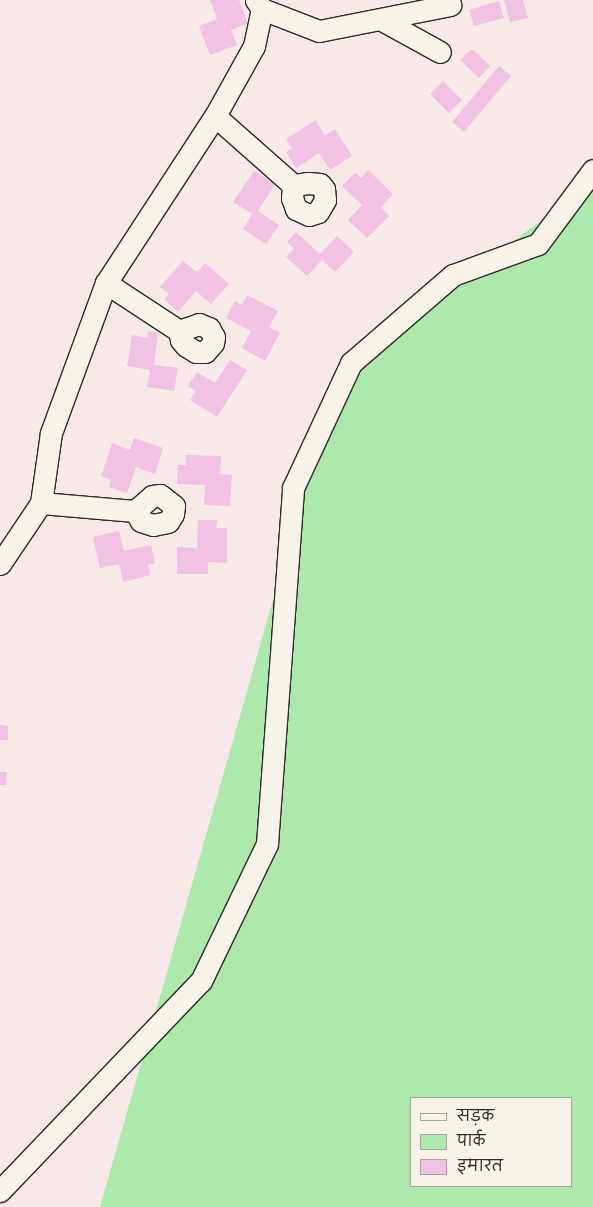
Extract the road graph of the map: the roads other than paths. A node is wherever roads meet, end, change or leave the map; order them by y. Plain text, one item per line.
1 (259, 5) edge
2 (450, 5) dead end
3 (382, 20) junction
4 (440, 52) dead end
5 (215, 116) junction
6 (593, 170) edge
7 (293, 185) dead end
8 (106, 284) junction
9 (179, 331) dead end
10 (41, 503) junction
11 (135, 512) dead end
12 (0, 564) edge
13 (0, 1192) edge

1 - 3 street
1 - 5 street
2 - 3 street
3 - 4 street
5 - 7 street
5 - 8 street
6 - 13 street
8 - 9 street
8 - 10 street
10 - 11 street
10 - 12 street

